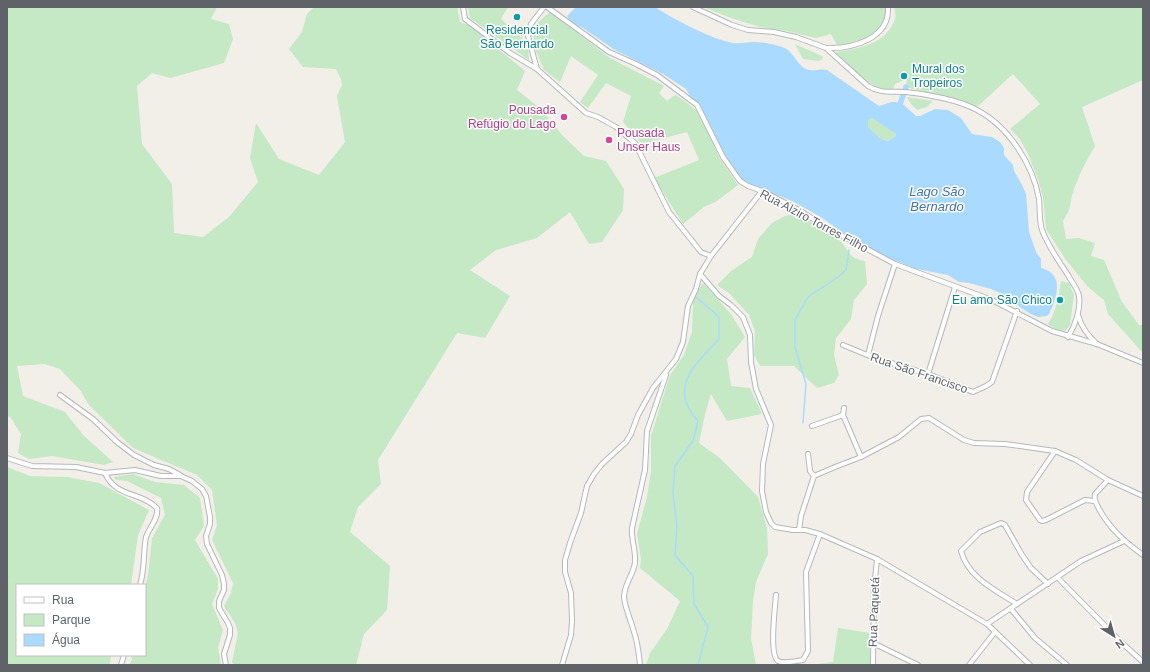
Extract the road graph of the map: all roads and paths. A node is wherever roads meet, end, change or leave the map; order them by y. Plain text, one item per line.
1 (463, 7) edge
2 (544, 7) edge
3 (548, 7) edge
4 (693, 7) edge
5 (888, 7) edge
6 (826, 48) junction
7 (537, 69) junction
8 (762, 191) junction
9 (711, 256) junction
10 (895, 264) junction
11 (700, 274) junction
12 (955, 287) junction
13 (1016, 312) junction
14 (1078, 315) junction
15 (1068, 336) junction
16 (1097, 344) junction
17 (843, 345) dead end
18 (868, 355) junction
19 (1143, 363) edge
20 (666, 373) junction
21 (928, 374) junction
22 (60, 395) dead end
23 (844, 408) dead end
24 (843, 415) junction
25 (812, 426) dead end
26 (1055, 451) junction
27 (808, 454) dead end
28 (861, 457) junction
29 (7, 458) edge
30 (105, 473) junction
31 (814, 476) junction
32 (184, 477) junction
33 (1108, 480) junction
34 (1143, 496) edge
35 (1094, 501) junction
36 (799, 530) junction
37 (820, 534) junction
38 (1124, 541) junction
39 (1143, 555) edge
40 (877, 559) junction
41 (1058, 578) junction
42 (140, 584) edge
43 (1048, 584) junction
44 (776, 596) dead end
45 (1017, 604) junction
46 (1010, 609) junction
47 (987, 624) junction
48 (995, 632) junction
49 (873, 643) junction
50 (1143, 662) edge
51 (226, 665) edge
52 (562, 665) edge
53 (640, 665) edge
54 (873, 665) edge
55 (918, 665) edge
56 (969, 665) edge
57 (1030, 665) edge
58 (1067, 665) edge

1 - 7 street
2 - 7 street
3 - 8 street, Rua Alziro Torres Filho
4 - 6 street
5 - 6 street
6 - 14 street
7 - 9 street
8 - 9 street
8 - 10 street, Rua Alziro Torres Filho
9 - 11 street
10 - 12 street, Rua Alziro Torres Filho
10 - 18 street
11 - 20 street
11 - 36 street
12 - 13 street, Rua Alziro Torres Filho
12 - 21 street
13 - 15 street, Rua Alziro Torres Filho
13 - 21 street, Rua São Francisco
14 - 15 street
14 - 16 street
15 - 16 street, Rua Alziro Torres Filho
16 - 19 street, Rua Alziro Torres Filho
17 - 18 street, Rua São Francisco
18 - 21 street, Rua São Francisco
20 - 52 street
20 - 53 street
22 - 32 street
23 - 24 street
24 - 25 street
24 - 28 street
26 - 28 street
26 - 33 street
26 - 35 street
27 - 31 street
28 - 31 street
29 - 30 street
30 - 32 street
30 - 42 street
31 - 36 street
32 - 51 street
33 - 34 street
33 - 35 street
35 - 38 street
36 - 37 street
37 - 40 street
37 - 44 street
38 - 39 street
38 - 41 street
40 - 47 street
40 - 49 street, Rua Paquetá
41 - 43 street
41 - 50 street
43 - 45 street
43 - 45 street
45 - 46 street
46 - 47 street
46 - 58 street
47 - 48 street
48 - 56 street
48 - 57 street
49 - 54 street, Rua Paquetá
49 - 55 street

